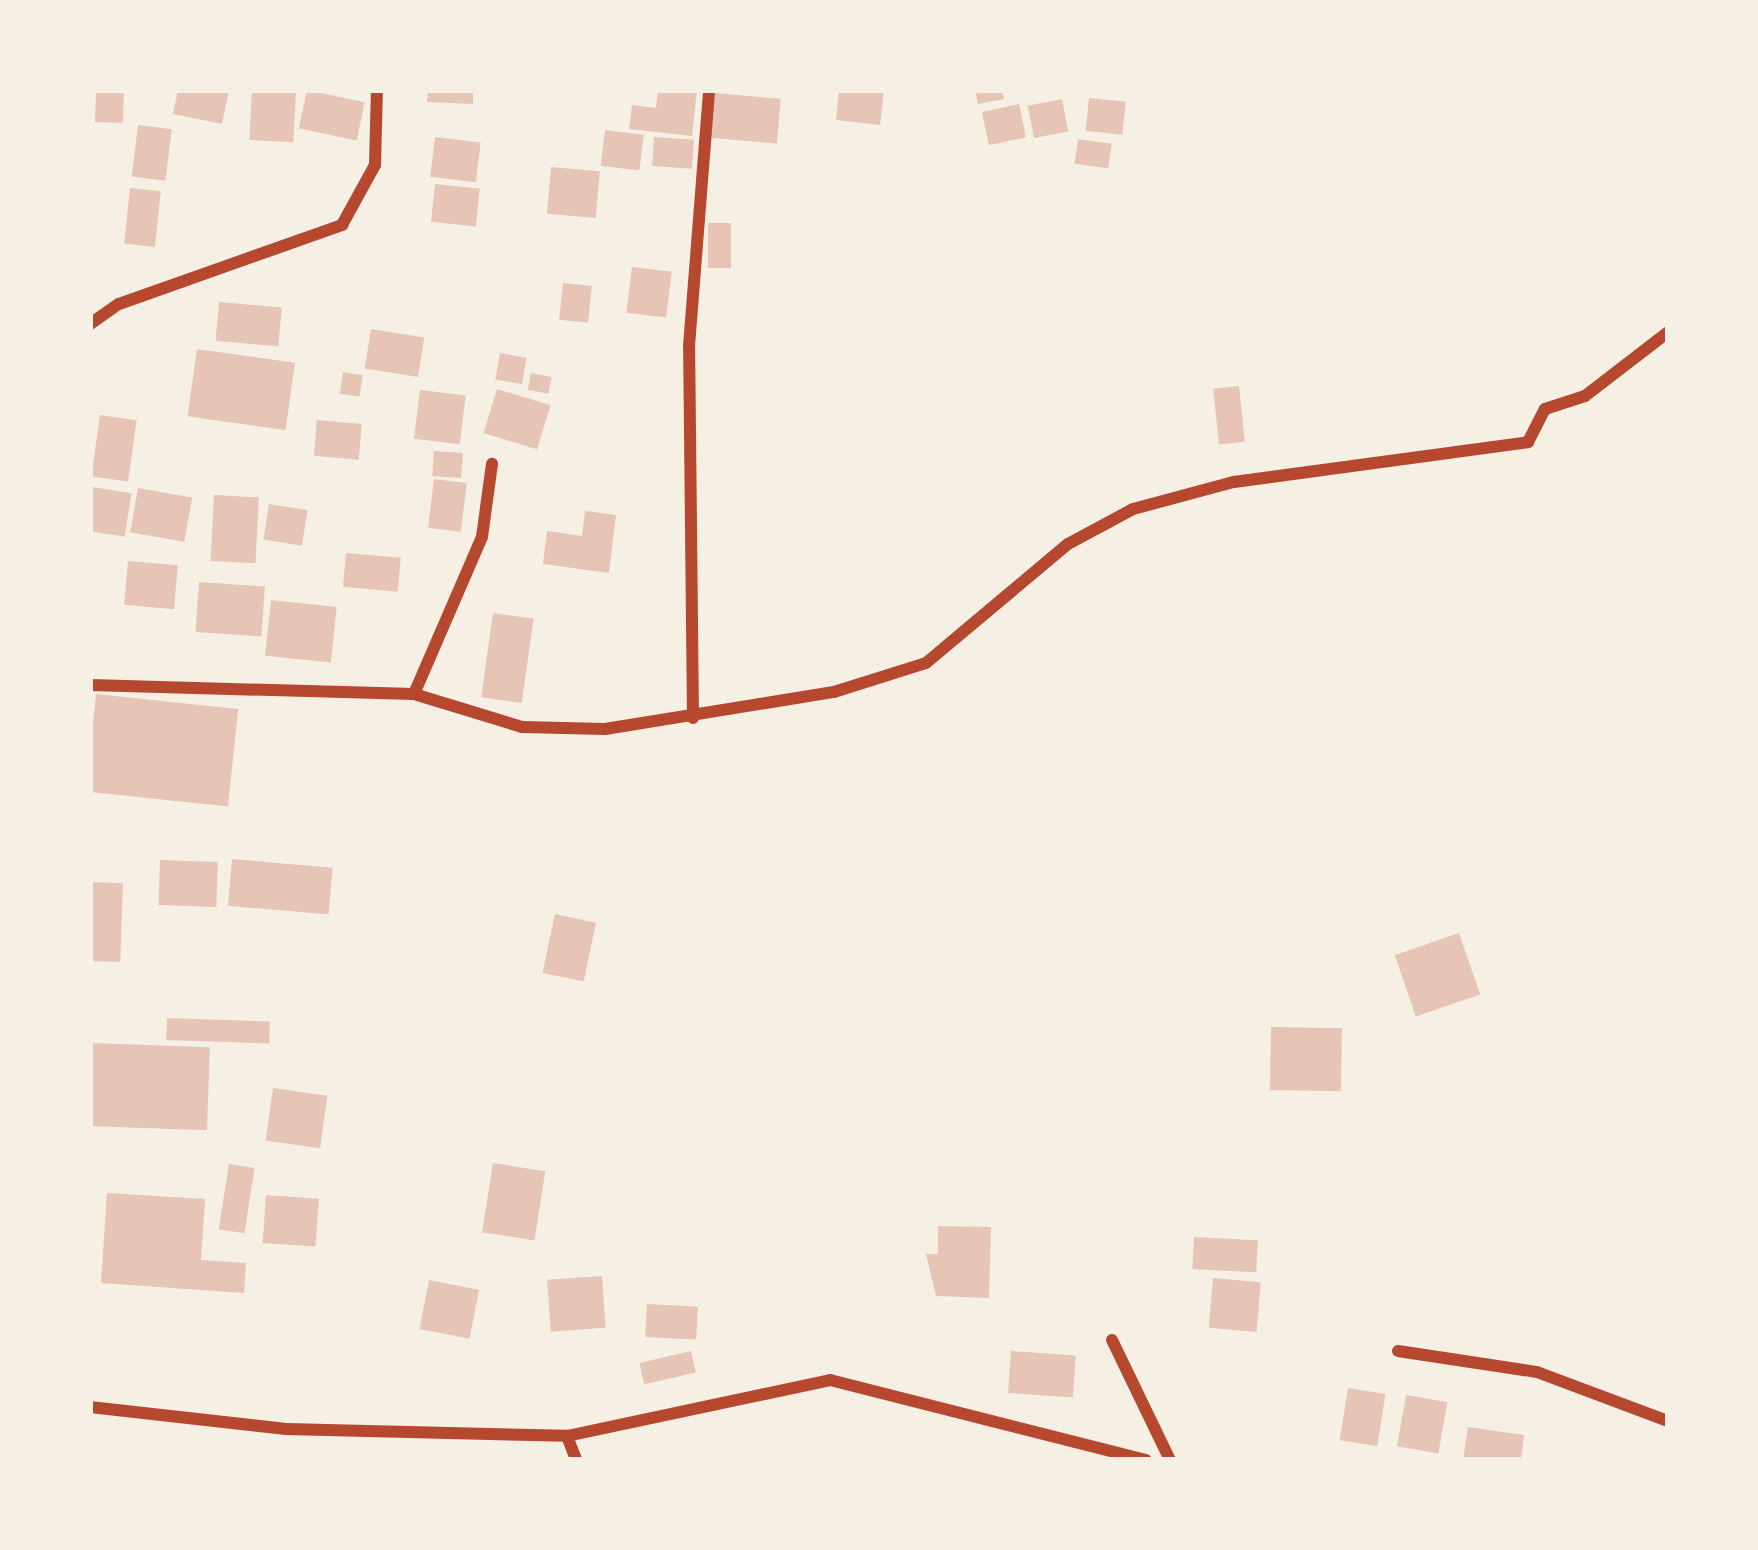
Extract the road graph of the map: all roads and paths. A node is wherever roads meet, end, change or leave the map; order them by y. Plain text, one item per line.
1 (377, 90) edge
2 (709, 90) edge
3 (90, 324) edge
4 (1668, 332) edge
5 (492, 464) dead end
6 (90, 685) edge
7 (414, 694) junction
8 (693, 718) junction
9 (1112, 1340) dead end
10 (1398, 1351) dead end
11 (90, 1407) edge
12 (1668, 1420) edge
13 (567, 1436) junction
14 (576, 1460) edge
15 (1146, 1460) edge
16 (1170, 1460) edge

1 - 3 street
2 - 8 street
4 - 8 street
5 - 7 street
6 - 7 street
7 - 8 street
9 - 16 street
10 - 12 street
11 - 13 street
13 - 14 street
13 - 15 street

